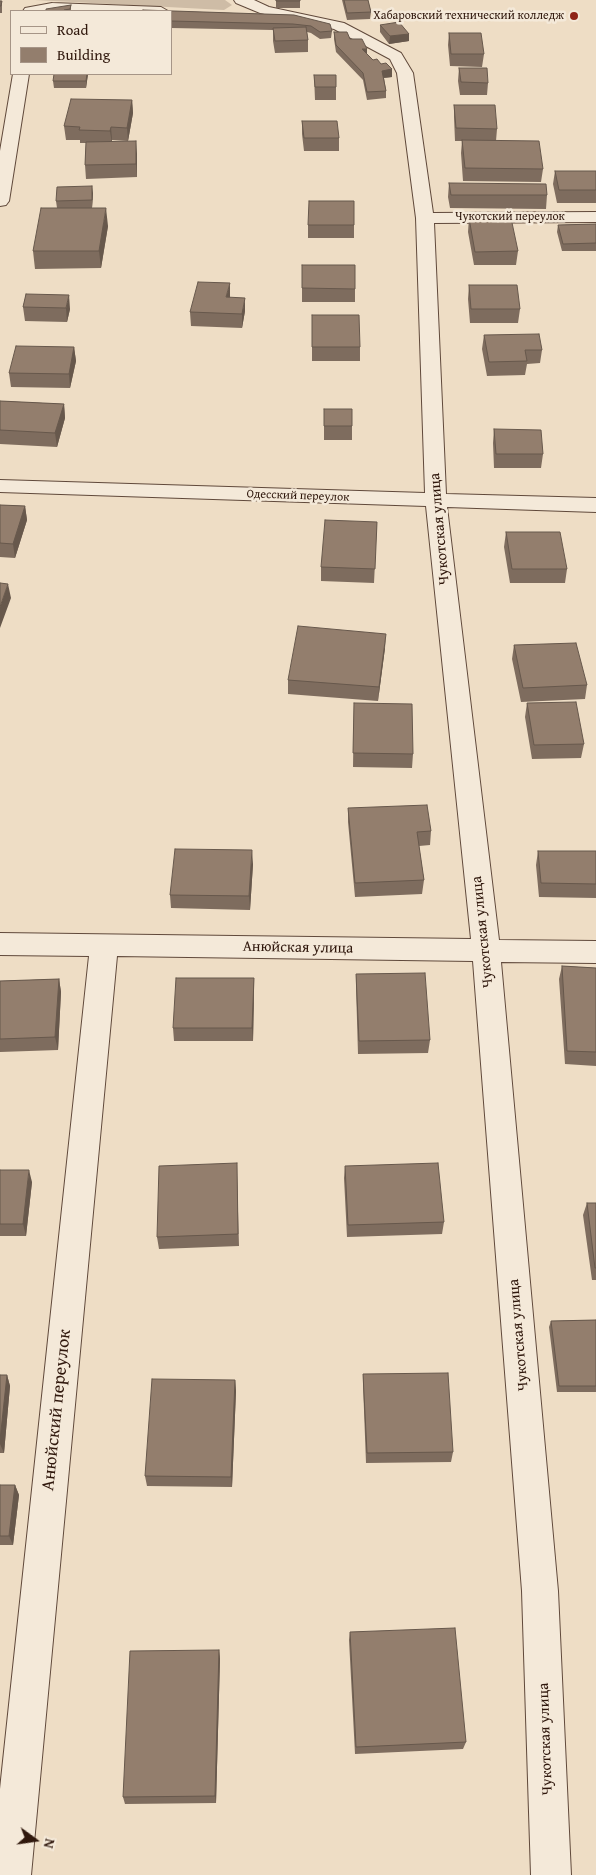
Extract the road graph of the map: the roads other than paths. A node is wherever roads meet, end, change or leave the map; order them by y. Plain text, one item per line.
1 (240, 7) edge
2 (32, 10) edge
3 (134, 10) edge
4 (21, 75) edge
5 (0, 201) edge
6 (596, 217) edge
7 (425, 218) junction
8 (0, 486) edge
9 (436, 501) junction
10 (596, 506) edge
11 (0, 944) edge
12 (104, 945) junction
13 (486, 951) junction
14 (596, 952) edge
15 (11, 1875) edge
16 (551, 1875) edge

1 - 7 street, Чукотская улица
2 - 3 street
4 - 5 street
6 - 7 street, Чукотский переулок
7 - 9 street, Чукотская улица
8 - 9 street, Одесский переулок
9 - 10 street, Одесский переулок
9 - 13 street, Чукотская улица
11 - 12 street, Анюйская улица
12 - 13 street, Анюйская улица
12 - 15 street, Анюйский переулок
13 - 14 street, Анюйская улица
13 - 16 street, Чукотская улица

